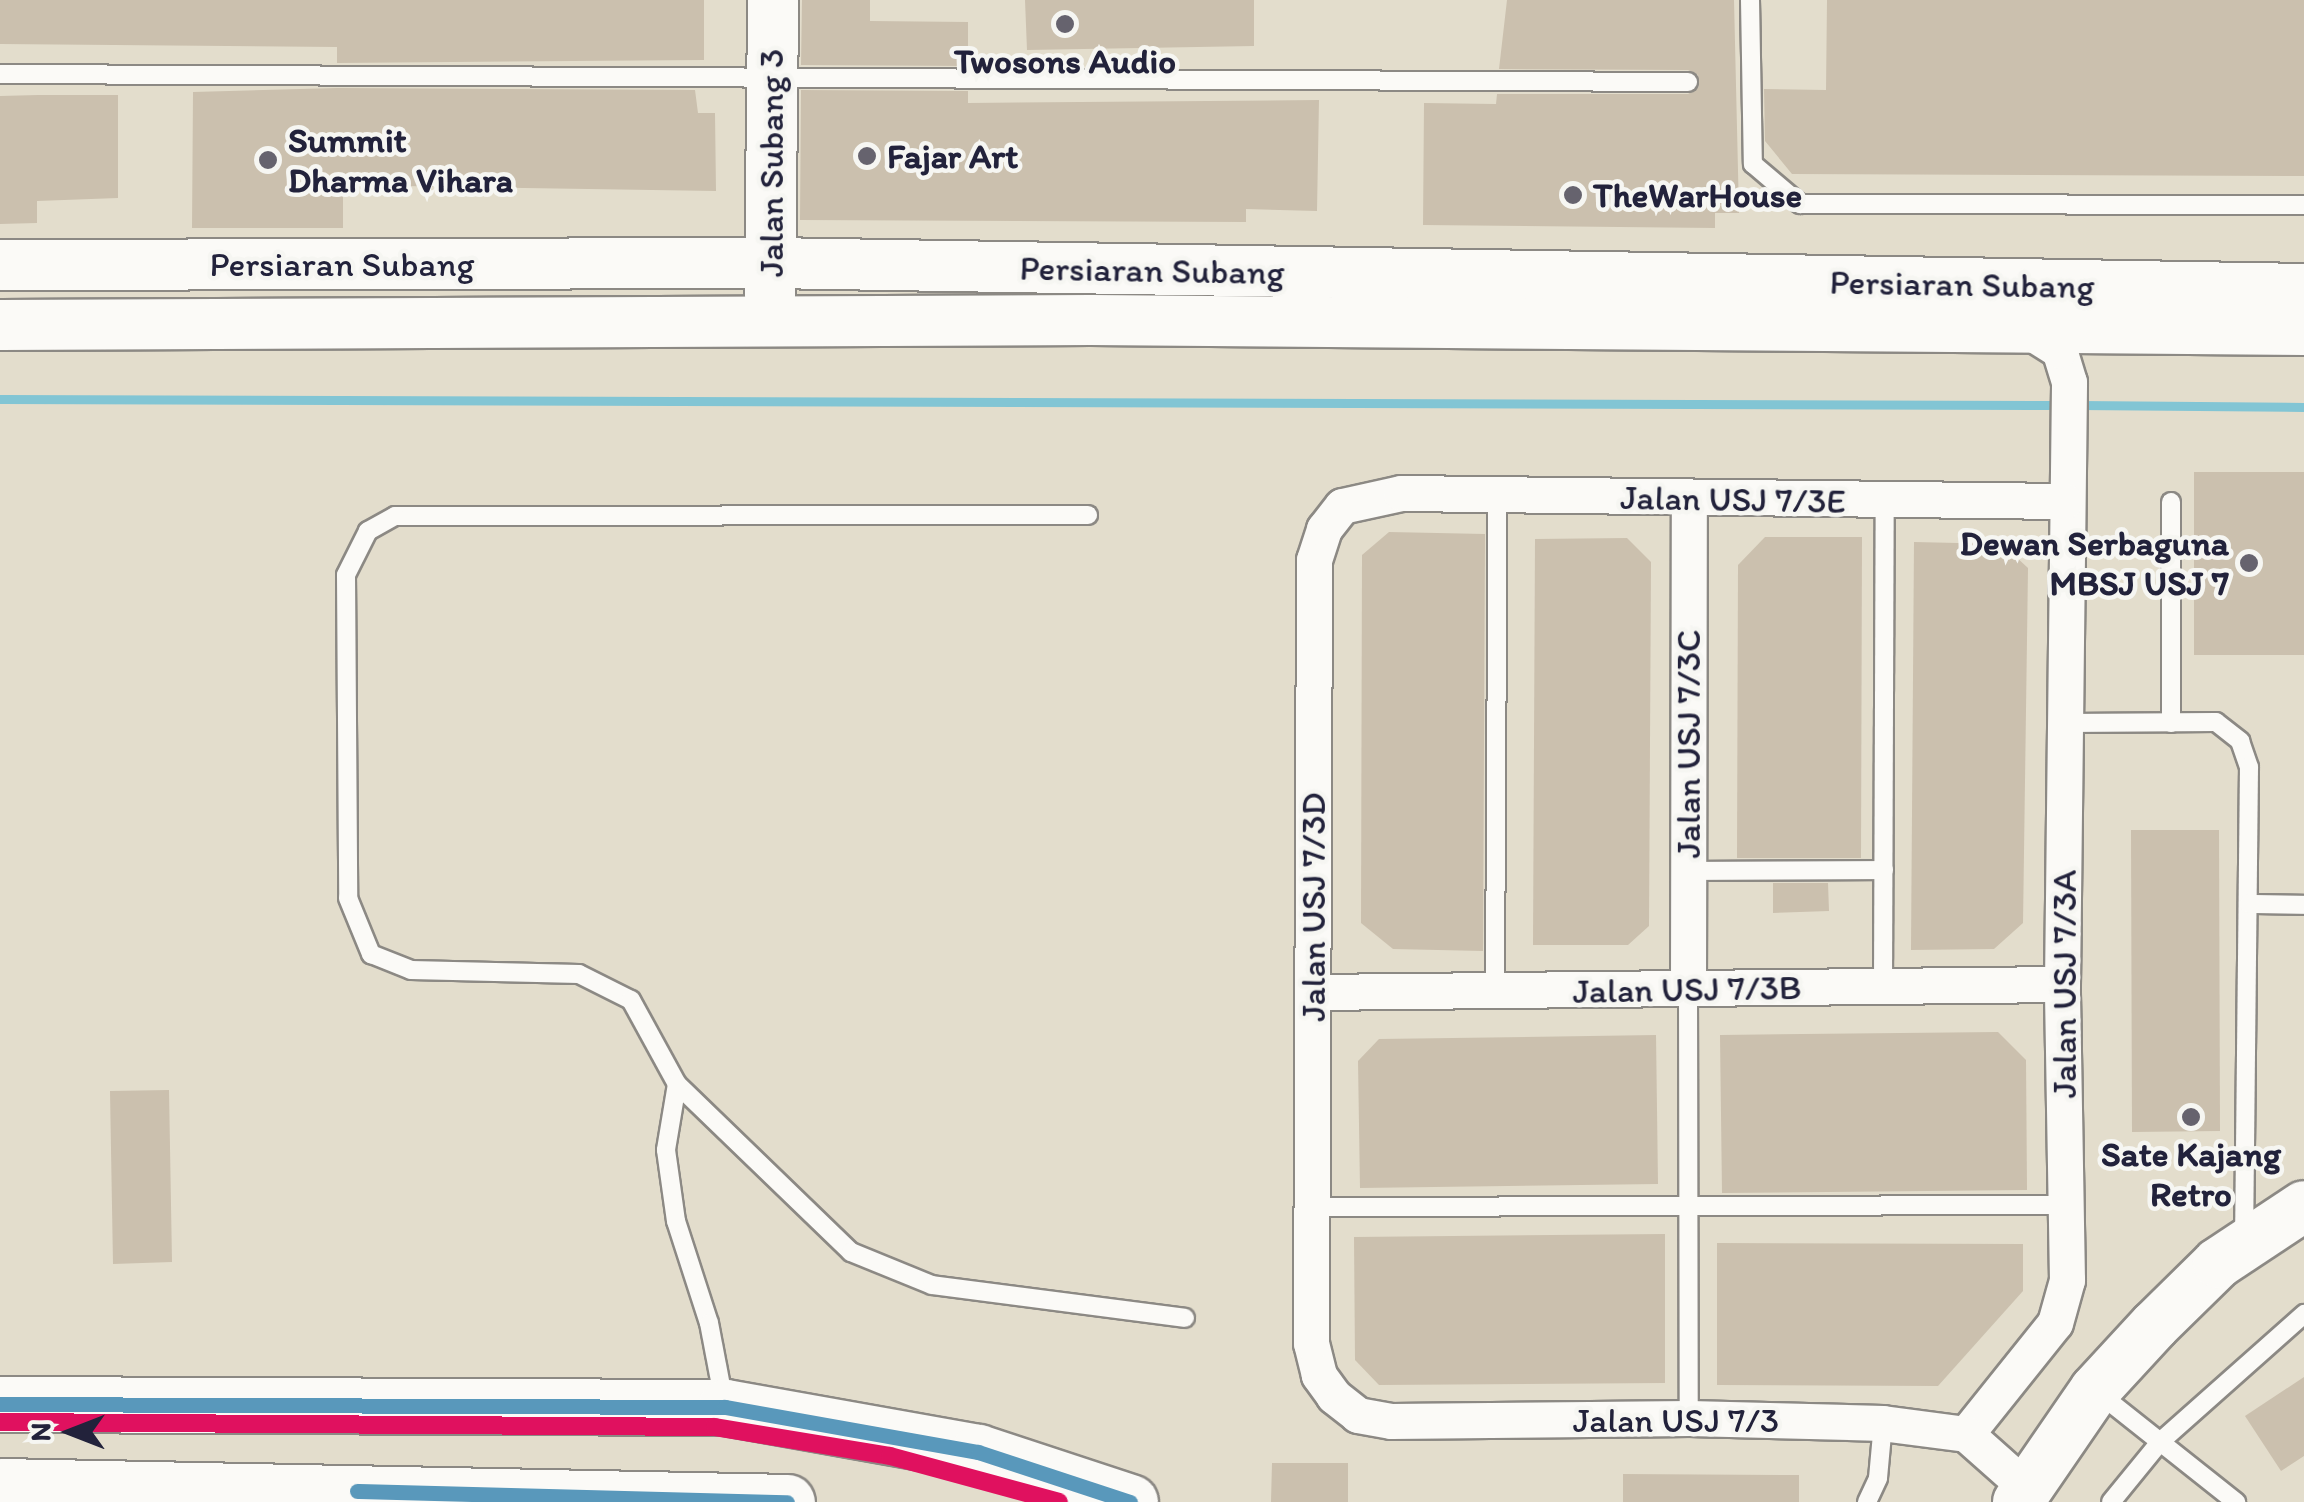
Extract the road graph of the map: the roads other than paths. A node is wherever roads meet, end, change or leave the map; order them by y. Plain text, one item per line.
1 (773, 0) edge
2 (1750, 0) edge
3 (0, 74) edge
4 (772, 75) junction
5 (1688, 82) dead end
6 (2304, 205) edge
7 (770, 263) junction
8 (0, 266) edge
9 (2304, 289) edge
10 (0, 325) edge
11 (2019, 325) junction
12 (770, 326) junction
13 (2152, 328) junction
14 (2304, 330) edge
15 (2069, 382) junction
16 (1401, 493) joint
17 (1498, 495) junction
18 (1689, 500) junction
19 (1885, 500) junction
20 (2065, 501) junction
21 (2171, 502) dead end
22 (1088, 515) dead end
23 (2066, 723) junction
24 (2171, 723) junction
25 (1884, 870) junction
26 (1688, 872) junction
27 (2249, 904) junction
28 (2304, 905) edge
29 (2062, 984) junction
30 (1883, 987) junction
31 (1688, 989) junction
32 (1495, 990) junction
33 (1312, 992) junction
34 (678, 1084) junction
35 (2066, 1205) junction
36 (1688, 1206) junction
37 (2304, 1206) edge
38 (1312, 1207) junction
39 (2244, 1245) junction
40 (2304, 1314) edge
41 (1185, 1318) dead end
42 (1319, 1375) joint
43 (2095, 1390) junction
44 (0, 1404) edge
45 (725, 1407) junction
46 (1689, 1418) junction
47 (1882, 1423) junction
48 (1966, 1434) junction
49 (2160, 1442) junction
50 (0, 1486) edge
51 (2023, 1495) edge
52 (787, 1502) edge
53 (1130, 1502) edge
54 (1868, 1502) edge
55 (2111, 1502) edge
56 (2236, 1502) edge

1 - 4 street, Jalan Subang 3
2 - 6 lane
3 - 4 lane
4 - 5 lane
4 - 7 street, Jalan Subang 3
7 - 8 street, Persiaran Subang
7 - 9 street, Persiaran Subang
7 - 12 street, Jalan Subang 3
10 - 12 street, Persiaran Subang
11 - 12 street, Persiaran Subang
11 - 13 street, Persiaran Subang
11 - 15 street
13 - 14 street, Persiaran Subang
13 - 15 street
15 - 20 street, Jalan USJ 7/3A
16 - 17 street, Jalan USJ 7/3E
16 - 33 street, Jalan USJ 7/3D
17 - 18 street, Jalan USJ 7/3E
17 - 32 lane
18 - 19 street, Jalan USJ 7/3E
18 - 26 street, Jalan USJ 7/3C
19 - 20 street, Jalan USJ 7/3E
19 - 25 lane
20 - 23 street, Jalan USJ 7/3A
21 - 24 lane
22 - 34 lane
23 - 24 lane
23 - 29 street, Jalan USJ 7/3A
24 - 27 lane
25 - 26 lane
25 - 30 lane
26 - 31 street, Jalan USJ 7/3C
27 - 28 lane
27 - 39 lane
29 - 30 street, Jalan USJ 7/3B
29 - 35 street, Jalan USJ 7/3A
30 - 31 street, Jalan USJ 7/3B
31 - 32 street, Jalan USJ 7/3B
31 - 36 lane
32 - 33 street, Jalan USJ 7/3B
33 - 38 street, Jalan USJ 7/3D
34 - 41 lane
34 - 45 lane
35 - 36 lane
35 - 48 street, Jalan USJ 7/3A
36 - 38 lane
36 - 46 lane
37 - 39 street
38 - 42 street, Jalan USJ 7/3D
39 - 43 street
40 - 49 lane
42 - 46 street, Jalan USJ 7/3
43 - 49 lane
43 - 51 street
44 - 45 main road
45 - 53 main road
46 - 47 street, Jalan USJ 7/3
47 - 48 street, Jalan USJ 7/3
47 - 54 lane
48 - 51 street
49 - 55 lane
49 - 56 lane
50 - 52 main road

